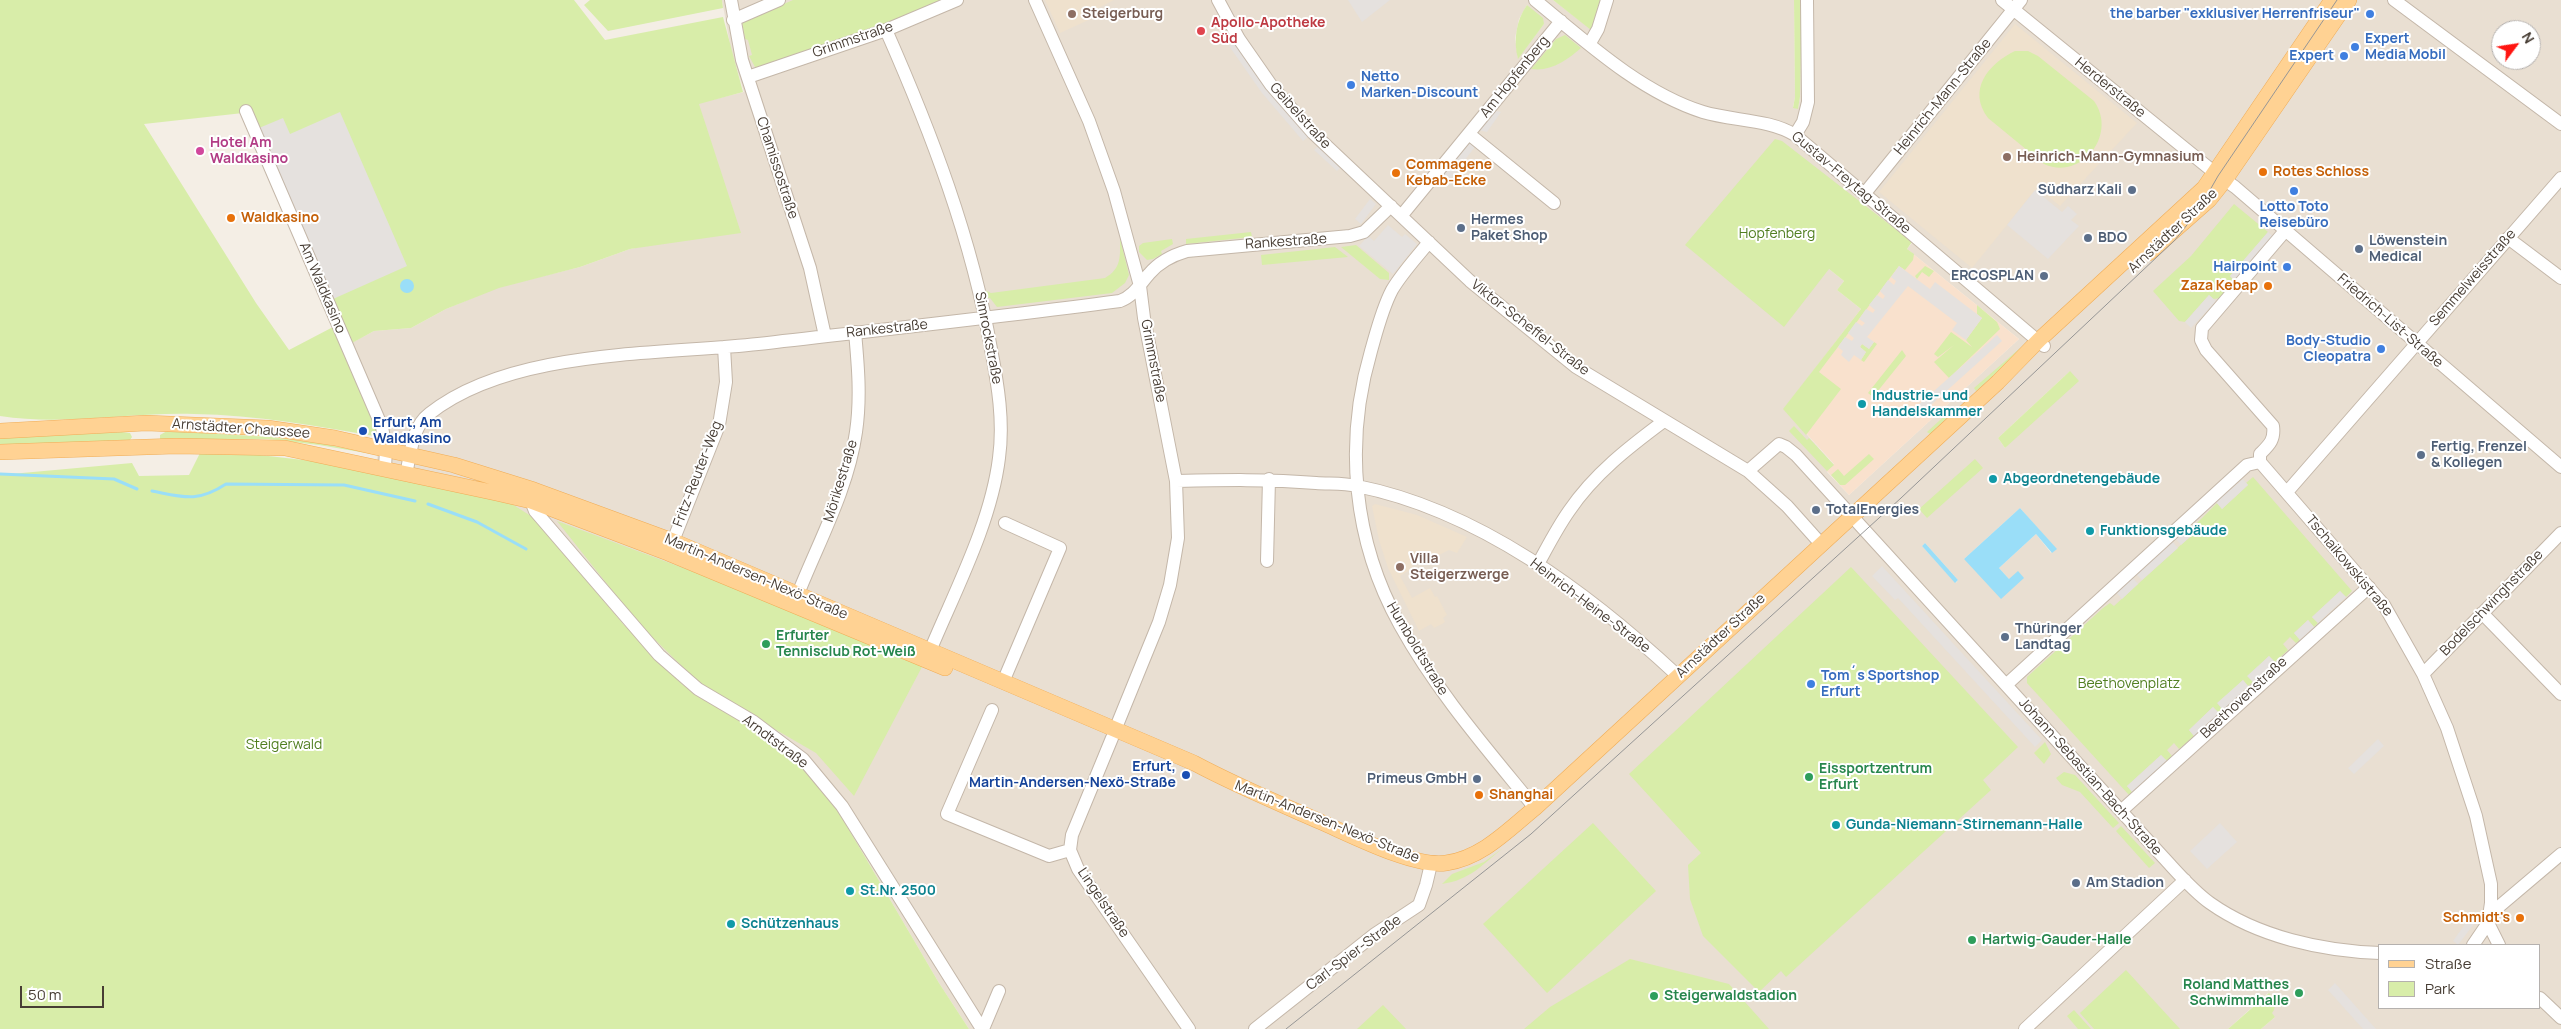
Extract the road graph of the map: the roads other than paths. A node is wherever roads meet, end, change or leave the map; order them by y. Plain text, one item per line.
1 (731, 0) edge
2 (779, 0) edge
3 (957, 0) edge
4 (1035, 0) edge
5 (1218, 0) edge
6 (1535, 0) edge
7 (1606, 0) edge
8 (1807, 0) edge
9 (2002, 0) edge
10 (2332, 0) edge
11 (2348, 0) edge
12 (2394, 0) edge
13 (2017, 4) edge
14 (733, 20) junction
15 (1560, 21) junction
16 (886, 30) junction
17 (1590, 43) junction
18 (748, 77) junction
19 (246, 111) dead end
20 (2561, 124) edge
21 (1469, 134) junction
22 (1795, 135) junction
23 (2220, 177) junction
24 (2561, 178) edge
25 (1865, 193) junction
26 (1554, 203) dead end
27 (1391, 206) junction
28 (1402, 216) junction
29 (2285, 231) junction
30 (2508, 238) junction
31 (1429, 242) junction
32 (2561, 278) edge
33 (1140, 286) junction
34 (986, 318) junction
35 (856, 332) junction
36 (825, 336) junction
37 (2041, 343) junction
38 (2416, 343) junction
39 (724, 348) junction
40 (1664, 421) junction
41 (0, 431) edge
42 (386, 449) junction
43 (0, 452) edge
44 (411, 455) junction
45 (2260, 462) junction
46 (2561, 467) edge
47 (385, 468) junction
48 (1748, 471) junction
49 (406, 474) junction
50 (1269, 479) junction
51 (1176, 481) junction
52 (1356, 486) junction
53 (2287, 492) junction
54 (532, 496) junction
55 (1852, 515) junction
56 (1005, 523) dead end
57 (2561, 533) edge
58 (673, 541) junction
59 (1821, 544) junction
60 (1267, 561) dead end
61 (1538, 564) junction
62 (2369, 587) junction
63 (798, 594) junction
64 (2482, 613) junction
65 (930, 651) junction
66 (2424, 674) junction
67 (1678, 676) junction
68 (1003, 682) junction
69 (2006, 685) junction
70 (2561, 694) edge
71 (992, 710) dead end
72 (1113, 734) junction
73 (1535, 808) junction
74 (2121, 811) junction
75 (1070, 850) junction
76 (2561, 854) edge
77 (1431, 864) junction
78 (2185, 880) junction
79 (2489, 919) junction
80 (2474, 944) edge
81 (2499, 944) edge
82 (2378, 953) edge
83 (999, 991) dead end
84 (2541, 999) edge
85 (2561, 1018) edge
86 (982, 1028) edge
87 (1189, 1029) edge
88 (1255, 1029) edge
89 (2025, 1029) edge

1 - 14 street, Chamissostraße
2 - 14 street
3 - 16 street, Grimmstraße
4 - 33 street, Grimmstraße
5 - 27 street, Geibelstraße
6 - 15 street, Gustav-Freytag-Straße
7 - 17 street
8 - 22 street
9 - 13 street, Herderstraße
10 - 23 main road, Arnstädter Straße
11 - 23 main road, Arnstädter Straße
12 - 20 street
13 - 23 street, Herderstraße
13 - 25 street, Heinrich-Mann-Straße
14 - 18 street, Chamissostraße
15 - 17 street, Gustav-Freytag-Straße
15 - 21 street, Am Hopfenberg
16 - 18 street, Grimmstraße
16 - 34 street, Simrockstraße
17 - 22 street, Gustav-Freytag-Straße
18 - 36 street, Chamissostraße
19 - 42 street, Am Waldkasino
21 - 26 street
21 - 28 street, Am Hopfenberg
22 - 25 street, Gustav-Freytag-Straße
23 - 29 street, Friedrich-List-Straße
23 - 37 main road, Arnstädter Straße
24 - 30 street, Semmelweisstraße
25 - 37 street, Gustav-Freytag-Straße
27 - 28 street, Geibelstraße
27 - 33 street, Rankestraße
28 - 31 street, Viktor-Scheffel-Straße
29 - 38 street, Friedrich-List-Straße
29 - 45 street
30 - 32 street
30 - 38 street, Semmelweisstraße
31 - 40 street, Viktor-Scheffel-Straße
31 - 52 street, Humboldtstraße
33 - 34 street, Rankestraße
33 - 51 street, Grimmstraße
34 - 35 street, Rankestraße
34 - 65 street, Simrockstraße
35 - 36 street, Rankestraße
35 - 63 street, Mörikestraße
36 - 39 street, Rankestraße
37 - 55 main road, Arnstädter Straße
38 - 46 street, Friedrich-List-Straße
38 - 53 street, Semmelweisstraße
39 - 44 street, Rankestraße
39 - 58 street, Fritz-Reuter-Weg
40 - 48 street, Viktor-Scheffel-Straße
40 - 61 street
41 - 42 main road, Arnstädter Chaussee
42 - 44 main road, Arnstädter Chaussee
42 - 47 street, Am Waldkasino
43 - 47 main road, Arnstädter Chaussee
44 - 49 street, Rankestraße
44 - 54 main road, Arnstädter Chaussee
45 - 53 street, Tschaikowskistraße
45 - 69 street
47 - 49 main road, Arnstädter Chaussee
48 - 55 street
48 - 59 street, Viktor-Scheffel-Straße
49 - 54 main road, Arnstädter Chaussee
50 - 51 street, Heinrich-Heine-Straße
50 - 52 street, Heinrich-Heine-Straße
50 - 60 street
51 - 72 street, Grimmstraße
52 - 61 street, Heinrich-Heine-Straße
52 - 73 street, Humboldtstraße
53 - 62 street, Tschaikowskistraße
54 - 58 main road, Martin-Andersen-Nexö-Straße
54 - 72 main road, Martin-Andersen-Nexö-Straße
54 - 86 street, Arndtstraße
55 - 59 main road, Arnstädter Straße
55 - 69 street, Johann-Sebastian-Bach-Straße
56 - 68 street
57 - 64 street, Bodelschwinghstraße
58 - 63 main road, Martin-Andersen-Nexö-Straße
59 - 67 main road, Arnstädter Straße
61 - 67 street, Heinrich-Heine-Straße
62 - 66 street, Tschaikowskistraße
62 - 74 street, Beethovenstraße
63 - 65 main road, Martin-Andersen-Nexö-Straße
64 - 66 street, Bodelschwinghstraße
64 - 70 street
65 - 68 main road, Martin-Andersen-Nexö-Straße
66 - 79 street, Tschaikowskistraße
67 - 73 main road, Arnstädter Straße
68 - 72 main road, Martin-Andersen-Nexö-Straße
69 - 74 street, Johann-Sebastian-Bach-Straße
71 - 75 street
72 - 75 street
72 - 77 main road, Martin-Andersen-Nexö-Straße
73 - 77 main road, Arnstädter Straße
74 - 78 street, Johann-Sebastian-Bach-Straße
75 - 87 street, Lingelstraße
76 - 79 street
77 - 88 street, Carl-Spier-Straße
78 - 82 street, Johann-Sebastian-Bach-Straße
78 - 89 street
79 - 80 street
79 - 81 street
83 - 86 street
84 - 85 street

